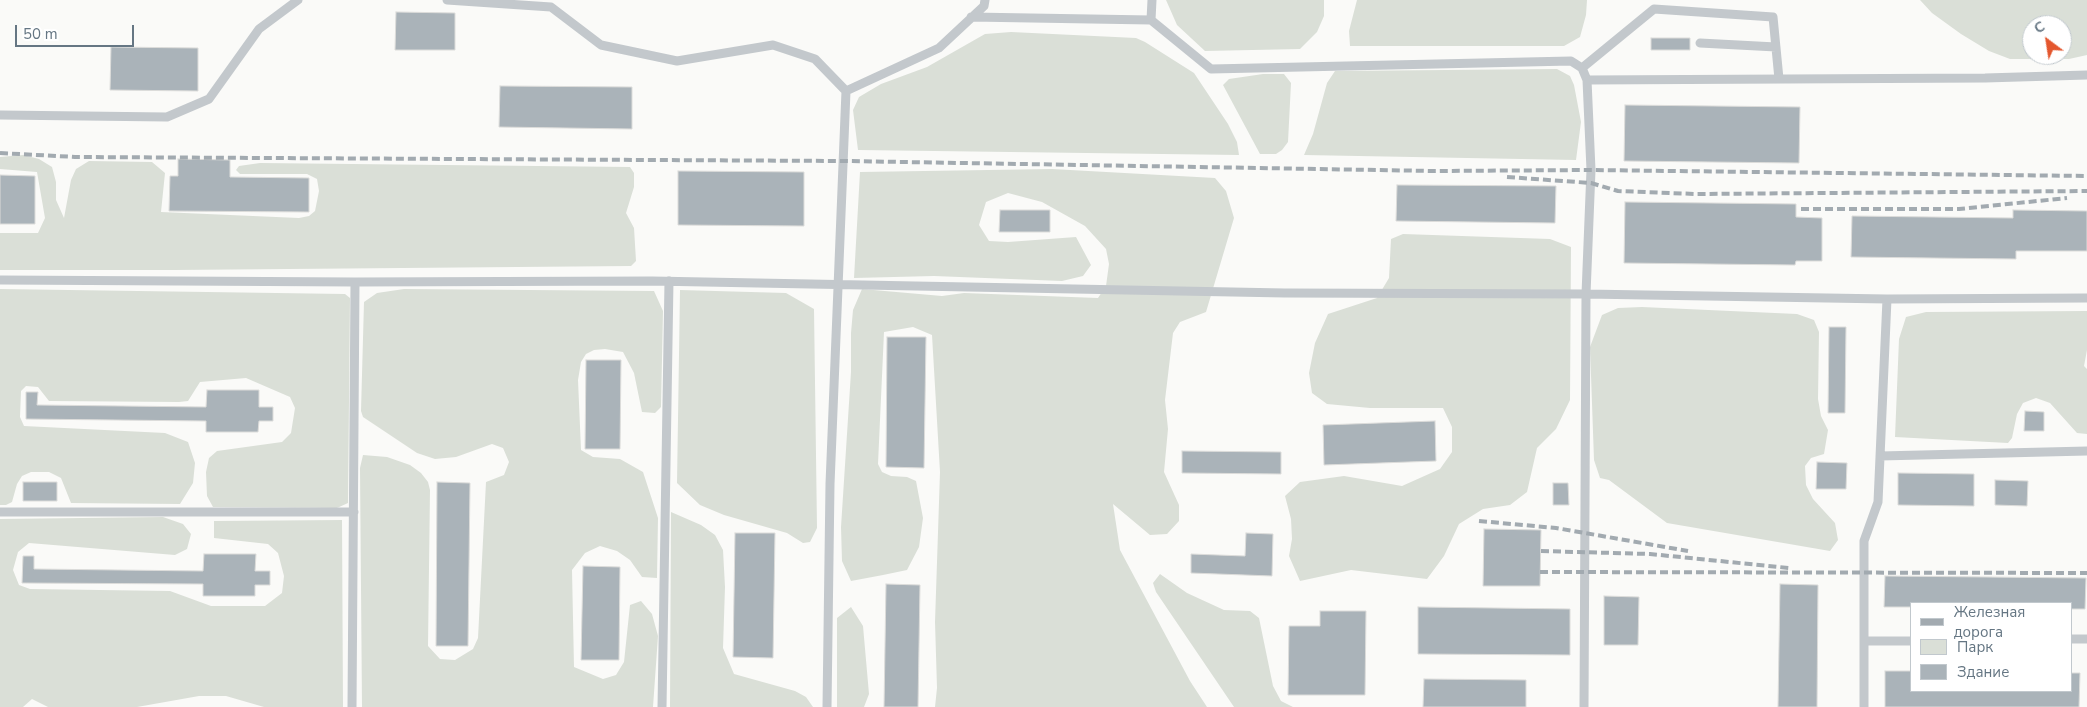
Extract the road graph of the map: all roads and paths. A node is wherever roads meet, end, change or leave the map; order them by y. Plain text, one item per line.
1 (298, 0) edge
2 (448, 0) edge
3 (985, 0) edge
4 (1152, 0) edge
5 (971, 18) junction
6 (1151, 20) junction
7 (1700, 43) dead end
8 (1776, 47) junction
9 (1582, 68) junction
10 (2087, 75) edge
11 (1778, 79) junction
12 (1586, 80) junction
13 (846, 91) junction
14 (0, 116) edge
15 (0, 280) edge
16 (669, 281) junction
17 (356, 282) junction
18 (838, 283) junction
19 (1586, 294) junction
20 (2087, 298) edge
21 (1887, 299) junction
22 (2087, 451) edge
23 (1880, 456) junction
24 (0, 512) edge
25 (354, 512) junction
26 (2072, 639) edge
27 (2087, 639) edge
28 (1864, 641) junction
29 (1910, 641) edge
30 (352, 707) edge
31 (662, 707) edge
32 (827, 707) edge
33 (1584, 707) edge
34 (1864, 707) edge

1 - 14 lane
2 - 13 lane
3 - 5 lane
4 - 6 lane
5 - 6 lane
5 - 13 lane
6 - 9 lane
7 - 8 lane
8 - 9 lane
8 - 11 lane
9 - 12 lane
10 - 11 lane
11 - 12 lane
12 - 19 lane
13 - 18 lane
15 - 17 lane
16 - 17 lane
16 - 18 lane
16 - 31 lane
17 - 25 lane
18 - 19 lane
18 - 32 lane
19 - 21 lane
19 - 33 lane
20 - 21 lane
21 - 23 lane
22 - 23 lane
23 - 28 lane
24 - 25 lane
25 - 30 lane
26 - 27 lane
28 - 29 lane
28 - 34 lane

